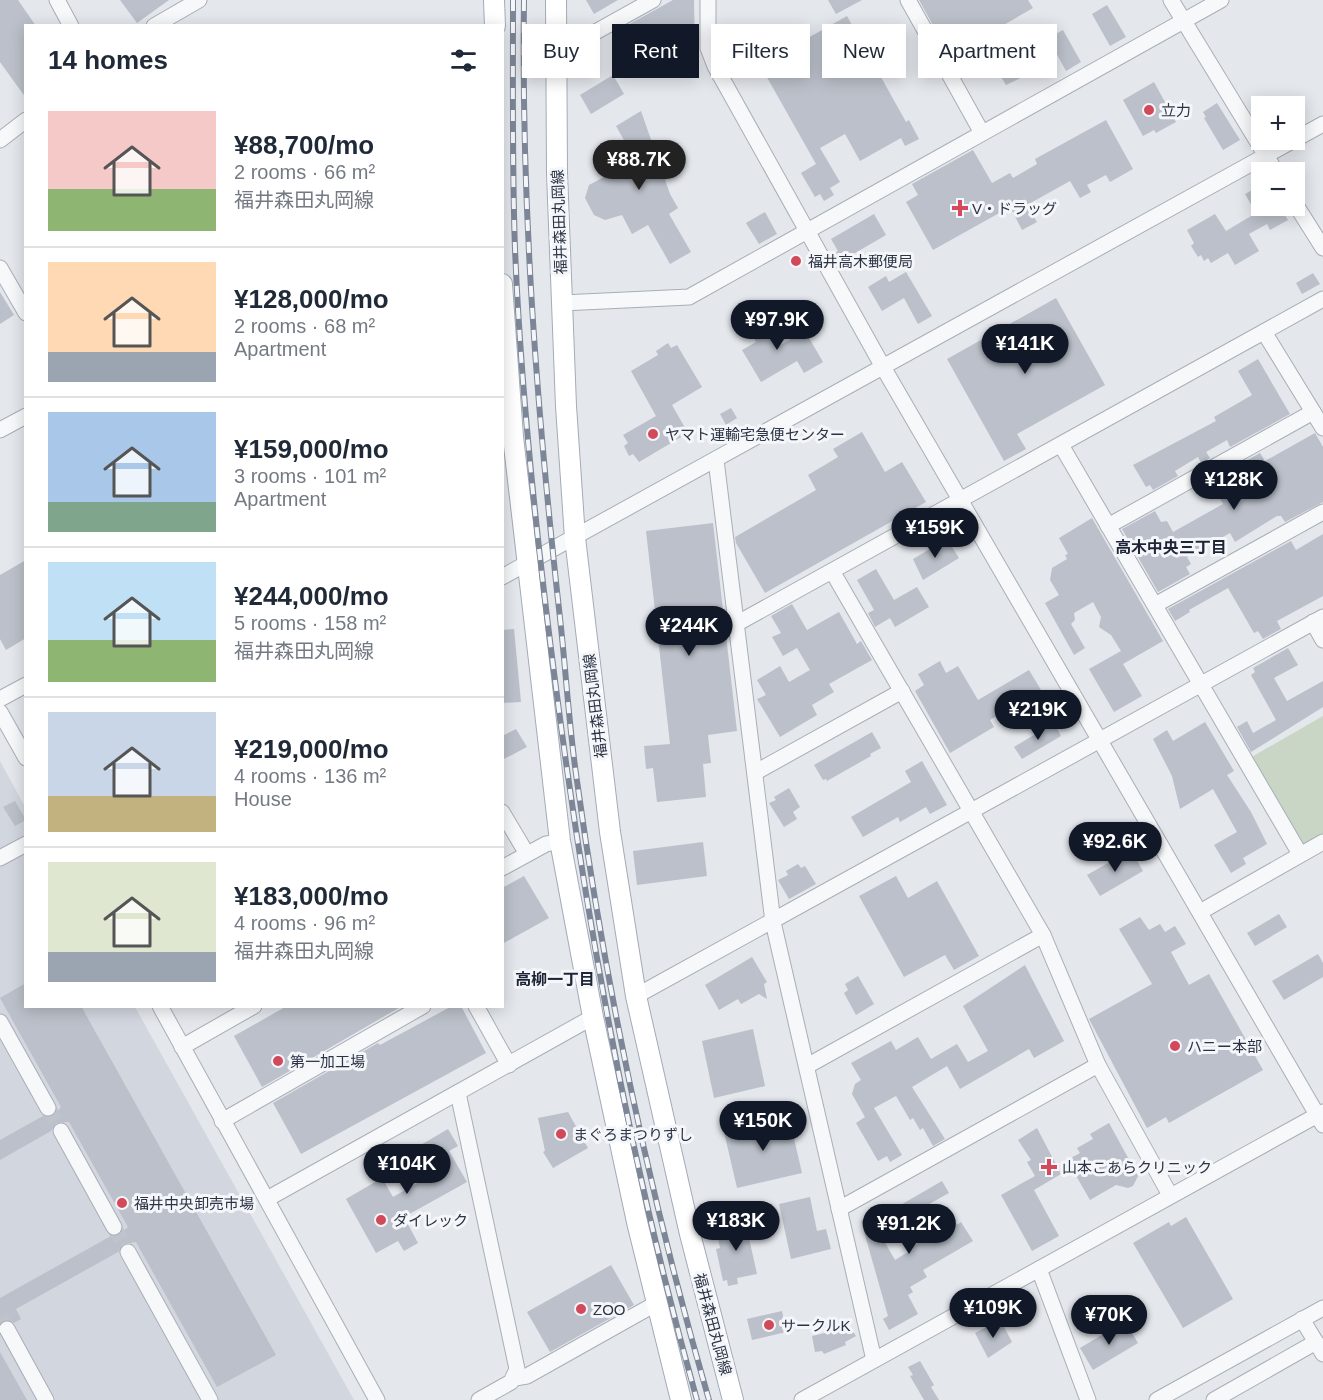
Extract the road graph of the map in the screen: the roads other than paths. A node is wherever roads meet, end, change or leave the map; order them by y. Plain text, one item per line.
1 (57, 0) edge
2 (199, 0) edge
3 (495, 0) edge
4 (556, 0) edge
5 (652, 0) edge
6 (708, 0) edge
7 (908, 0) edge
8 (1171, 0) edge
9 (1221, 0) edge
10 (1184, 21) junction
11 (70, 24) edge
12 (157, 24) edge
13 (495, 24) edge
14 (556, 24) edge
15 (600, 29) edge
16 (557, 78) edge
17 (24, 122) edge
18 (1323, 124) edge
19 (982, 133) junction
20 (0, 140) edge
21 (1266, 156) junction
22 (1270, 162) edge
23 (1303, 216) edge
24 (807, 231) junction
25 (1323, 249) edge
26 (0, 268) edge
27 (1323, 299) edge
28 (562, 303) junction
29 (24, 310) edge
30 (504, 312) edge
31 (1264, 332) junction
32 (883, 367) junction
33 (1313, 412) junction
34 (24, 417) edge
35 (1323, 428) edge
36 (0, 430) edge
37 (1061, 445) junction
38 (716, 460) junction
39 (960, 500) junction
40 (1323, 512) edge
41 (1108, 526) junction
42 (574, 538) junction
43 (528, 563) junction
44 (832, 571) junction
45 (504, 577) edge
46 (1155, 605) junction
47 (1318, 620) edge
48 (736, 624) junction
49 (1323, 640) edge
50 (1200, 684) junction
51 (24, 686) edge
52 (902, 691) junction
53 (0, 699) edge
54 (0, 712) edge
55 (1100, 740) junction
56 (24, 754) edge
57 (756, 772) junction
58 (972, 812) junction
59 (504, 815) edge
60 (560, 841) junction
61 (1323, 842) edge
62 (24, 845) edge
63 (527, 854) junction
64 (1300, 854) junction
65 (0, 858) edge
66 (504, 867) edge
67 (1200, 912) junction
68 (773, 922) junction
69 (1043, 935) junction
70 (636, 996) junction
71 (161, 1008) edge
72 (251, 1008) edge
73 (419, 1008) edge
74 (477, 1008) edge
75 (593, 1017) junction
76 (0, 1022) edge
77 (182, 1047) junction
78 (509, 1065) junction
79 (1098, 1065) junction
80 (807, 1066) junction
81 (458, 1093) junction
82 (48, 1108) tunnel mouth
83 (1321, 1118) edge
84 (222, 1120) junction
85 (61, 1131) tunnel mouth
86 (1170, 1195) junction
87 (267, 1199) junction
88 (839, 1209) junction
89 (114, 1227) tunnel mouth
90 (128, 1252) tunnel mouth
91 (1039, 1269) junction
92 (657, 1303) junction
93 (1323, 1308) edge
94 (1302, 1319) junction
95 (7, 1329) tunnel mouth
96 (1319, 1348) edge
97 (874, 1360) junction
98 (515, 1378) junction
99 (46, 1400) edge
100 (210, 1400) edge
101 (377, 1400) edge
102 (479, 1400) edge
103 (681, 1400) edge
104 (733, 1400) edge
105 (802, 1400) edge
106 (1088, 1400) edge
107 (1157, 1400) edge
108 (1214, 1400) edge

1 - 11 street
2 - 12 street
3 - 13 main road
4 - 14 main road, 福井森田丸岡線
5 - 15 street
6 - 24 street
7 - 19 street
8 - 10 street
9 - 10 street
10 - 19 street
10 - 21 street
16 - 28 main road, 福井森田丸岡線
17 - 20 street
18 - 21 street
19 - 24 street
21 - 22 street
21 - 32 street
23 - 25 street
24 - 28 street
24 - 32 street
26 - 29 street
27 - 31 street
28 - 42 main road, 福井森田丸岡線
30 - 43 main road
31 - 33 street
31 - 37 street
32 - 38 street
32 - 39 street
33 - 35 street
33 - 41 street
34 - 36 street
37 - 39 street
37 - 41 street
38 - 42 street
38 - 48 street
39 - 44 street
39 - 55 street
40 - 46 street
41 - 46 street
42 - 43 street
42 - 70 main road, 福井森田丸岡線
43 - 45 street
43 - 60 main road
44 - 48 street
44 - 52 street
46 - 50 street
47 - 49 street
47 - 50 street
48 - 57 street
50 - 55 street
50 - 64 street
51 - 53 street
52 - 57 street
52 - 58 street
54 - 56 street
55 - 58 street
55 - 67 street
57 - 68 street
58 - 68 street
58 - 69 street
59 - 63 street
60 - 63 street
60 - 75 main road
61 - 64 street
62 - 65 street
63 - 66 street
64 - 67 street
67 - 83 street
68 - 70 street
68 - 80 street
69 - 79 street
69 - 80 street
70 - 104 main road, 福井森田丸岡線
71 - 77 street
72 - 77 street
73 - 84 street
74 - 78 street
75 - 78 street
75 - 92 main road
76 - 82 street
77 - 84 street
78 - 81 street
79 - 86 street
79 - 88 street
80 - 88 street
81 - 87 street
81 - 98 street
83 - 86 street
84 - 87 street
85 - 89 street
86 - 91 street
87 - 101 street
88 - 97 street
90 - 100 street
91 - 97 street
91 - 106 street
92 - 98 street
92 - 103 main road
93 - 94 street
94 - 96 street
94 - 107 street
95 - 99 street
96 - 108 street
97 - 105 street
98 - 102 street

